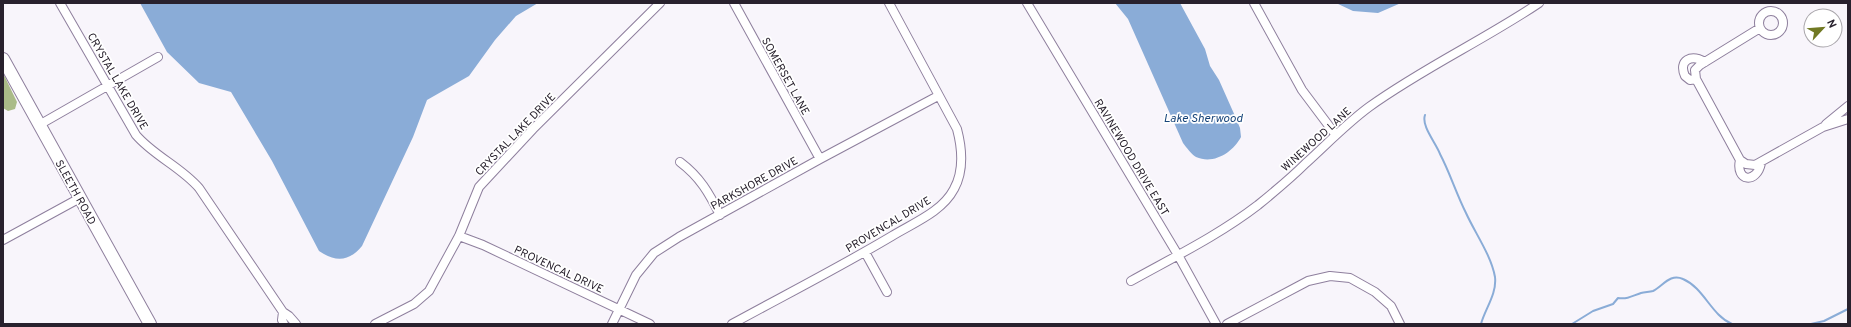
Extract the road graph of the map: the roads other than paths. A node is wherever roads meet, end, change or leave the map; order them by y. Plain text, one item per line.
1 (60, 3) edge
2 (660, 3) edge
3 (734, 3) edge
4 (889, 3) edge
5 (1027, 3) edge
6 (1254, 3) edge
7 (1539, 3) edge
8 (1760, 28) dead end
9 (158, 57) dead end
10 (3, 59) edge
11 (1705, 62) junction
12 (1696, 79) junction
13 (107, 86) junction
14 (938, 96) junction
15 (1848, 106) edge
16 (1848, 119) edge
17 (39, 125) junction
18 (1823, 127) junction
19 (1335, 134) junction
20 (820, 159) junction
21 (1740, 160) junction
22 (680, 162) dead end
23 (1760, 163) junction
24 (80, 198) junction
25 (720, 215) junction
26 (459, 236) junction
27 (3, 240) edge
28 (866, 252) junction
29 (1178, 255) junction
30 (1131, 281) dead end
31 (887, 292) dead end
32 (619, 310) junction
33 (283, 312) junction
34 (150, 324) edge
35 (284, 324) edge
36 (296, 324) edge
37 (375, 324) edge
38 (612, 324) edge
39 (650, 324) edge
40 (732, 324) edge
41 (1216, 324) edge
42 (1226, 324) edge
43 (1400, 324) edge

1 - 13 street, CRYSTAL LAKE DRIVE
2 - 26 street, CRYSTAL LAKE DRIVE
3 - 20 street, SOMERSET LANE
4 - 14 street, PROVENCAL DRIVE
5 - 29 street, RAVINEWOOD DRIVE EAST
6 - 19 street
7 - 19 street, WINEWOOD LANE
8 - 11 street
9 - 13 street
10 - 17 street, SLEETH ROAD
11 - 12 street
11 - 12 street
12 - 21 street
13 - 17 street
13 - 33 street, CRYSTAL LAKE DRIVE
14 - 20 street, PARKSHORE DRIVE
14 - 28 street, PROVENCAL DRIVE
15 - 18 street
16 - 18 street
17 - 24 street, SLEETH ROAD
18 - 23 street
19 - 29 street, WINEWOOD LANE
20 - 25 street, PARKSHORE DRIVE
21 - 23 street
21 - 23 street
22 - 25 street
24 - 27 street
24 - 34 street, SLEETH ROAD
25 - 32 street, PARKSHORE DRIVE
26 - 32 street, PROVENCAL DRIVE
26 - 37 street, CRYSTAL LAKE DRIVE
28 - 31 street
28 - 40 street, PROVENCAL DRIVE
29 - 30 street, WINEWOOD LANE
29 - 41 street, RAVINEWOOD DRIVE EAST
32 - 38 street, PARKSHORE DRIVE
32 - 39 street, PROVENCAL DRIVE
33 - 35 street, CRYSTAL LAKE DRIVE
33 - 36 street, CRYSTAL LAKE DRIVE
42 - 43 street

